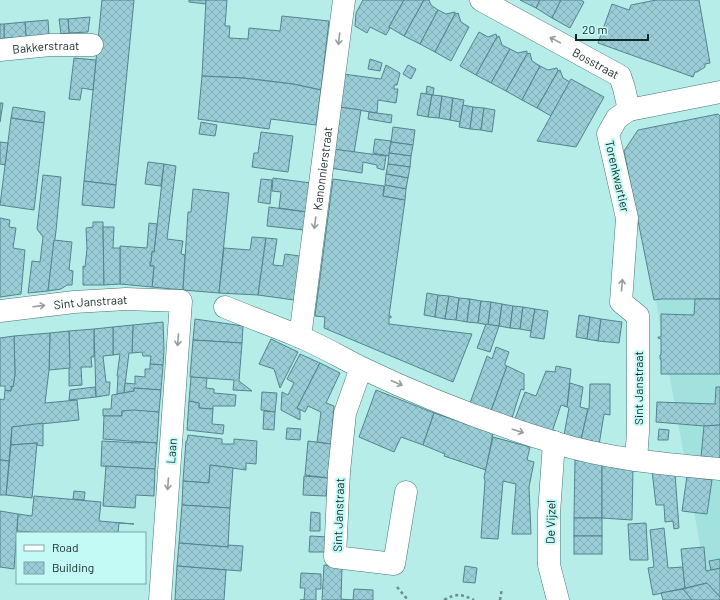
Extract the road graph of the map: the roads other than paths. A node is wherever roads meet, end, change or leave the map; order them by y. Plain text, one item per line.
1 (344, 0) edge
2 (481, 0) edge
3 (92, 45) dead end
4 (0, 50) edge
5 (720, 92) edge
6 (629, 110) junction
7 (181, 301) joint
8 (225, 307) dead end
9 (0, 311) edge
10 (638, 316) joint
11 (300, 336) junction
12 (361, 368) junction
13 (554, 442) junction
14 (636, 460) junction
15 (720, 469) edge
16 (406, 492) dead end
17 (160, 600) edge
18 (558, 600) edge

1 -> 11 street, Kanonnierstraat
6 -> 2 street, Bosstraat
3 - 4 street, Bakkerstraat
5 - 6 street
10 -> 6 street, Torenkwartier
9 -> 7 street, Sint Janstraat
7 -> 17 street, Laan
8 - 11 street
10 - 14 street, Sint Janstraat
11 - 12 street
12 -> 13 street
12 - 16 street, Sint Janstraat
13 - 14 street
13 - 18 street, De Vijzel
14 - 15 street

